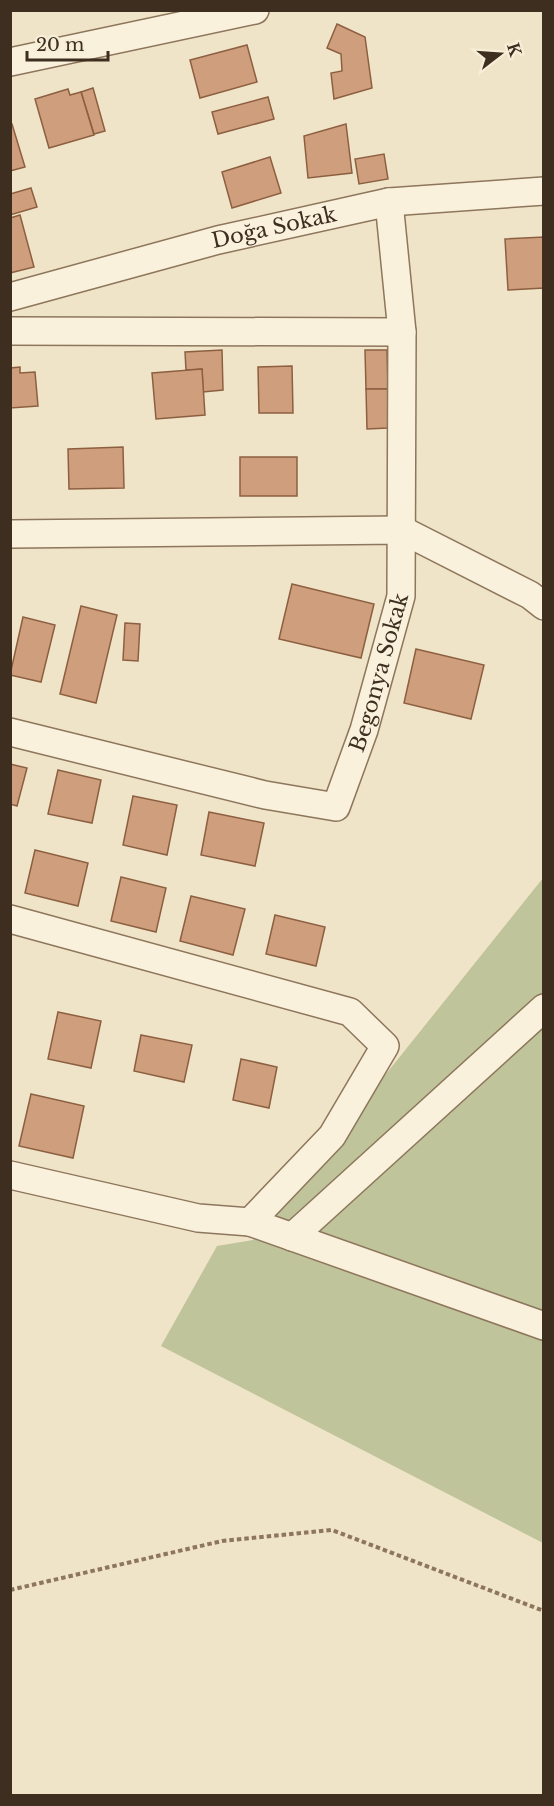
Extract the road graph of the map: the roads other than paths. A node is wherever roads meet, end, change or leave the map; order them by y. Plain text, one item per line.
1 (255, 10) edge
2 (10, 62) edge
3 (543, 191) edge
4 (389, 202) junction
5 (10, 297) edge
6 (10, 331) edge
7 (402, 332) junction
8 (402, 530) junction
9 (10, 534) edge
10 (543, 606) edge
11 (10, 732) edge
12 (10, 919) edge
13 (543, 1008) edge
14 (10, 1175) edge
15 (250, 1222) junction
16 (292, 1237) junction
17 (543, 1326) edge

1 - 2 street
3 - 4 street, Doğa Sokak
4 - 5 street, Doğa Sokak
4 - 7 street, Begonya Sokak
6 - 7 street
7 - 8 street, Begonya Sokak
8 - 9 street
8 - 10 street
8 - 11 street, Begonya Sokak
12 - 15 street
13 - 16 street
14 - 15 street
15 - 16 street
16 - 17 street

